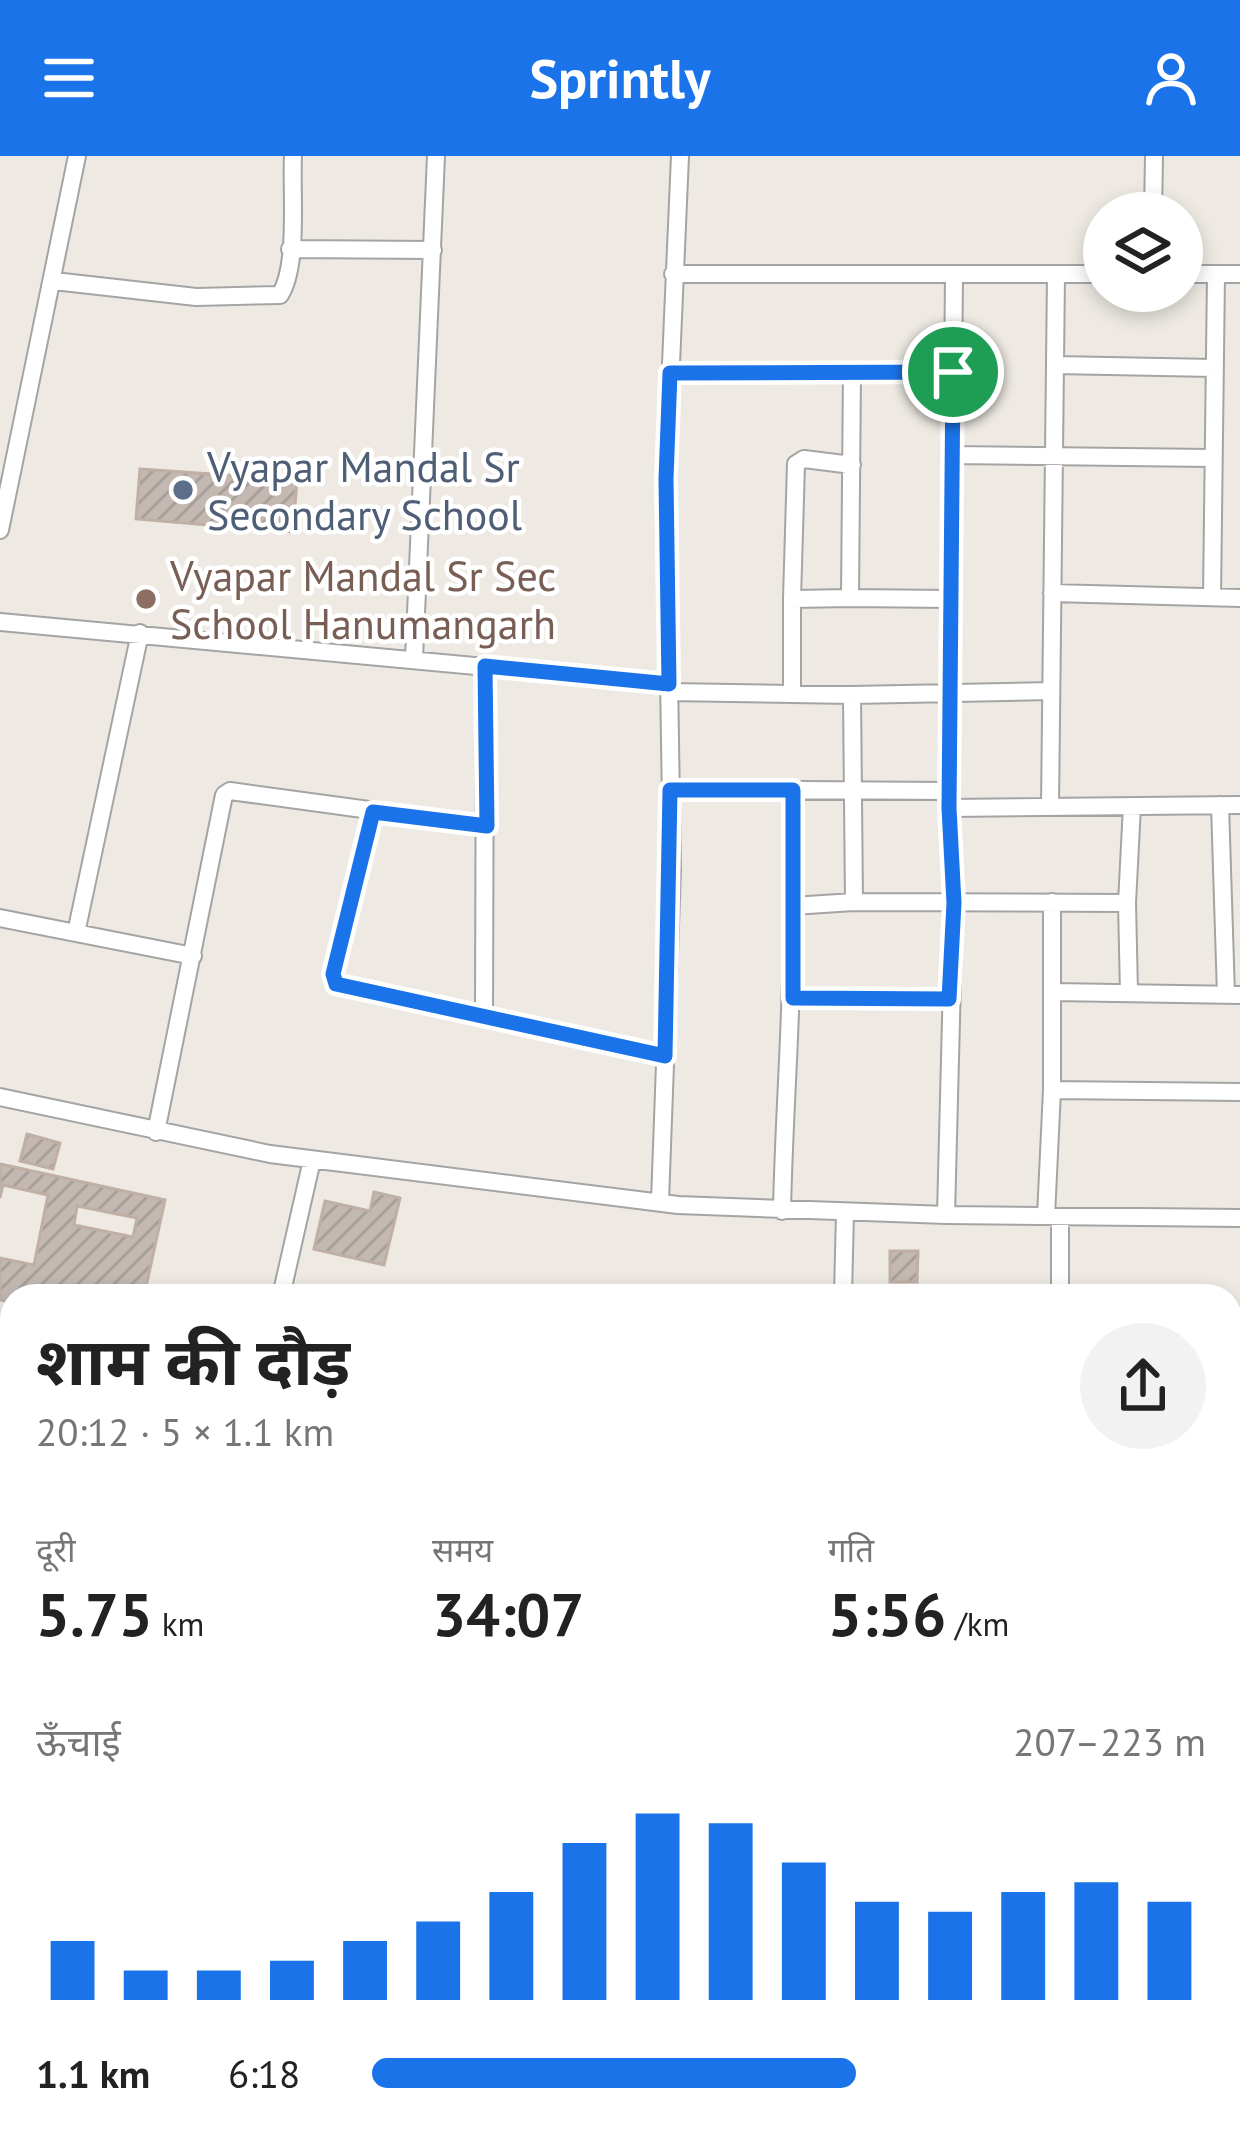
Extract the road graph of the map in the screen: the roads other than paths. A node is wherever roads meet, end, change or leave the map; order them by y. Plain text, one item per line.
1 (77, 156) edge
2 (292, 156) edge
3 (436, 156) edge
4 (680, 156) edge
5 (1154, 156) edge
6 (1153, 192) edge
7 (290, 249) junction
8 (433, 250) junction
9 (673, 274) junction
10 (1056, 274) junction
11 (1083, 274) edge
12 (1203, 274) edge
13 (1216, 274) junction
14 (1240, 274) edge
15 (954, 275) junction
16 (54, 281) junction
17 (1055, 365) junction
18 (1214, 368) junction
19 (852, 372) junction
20 (953, 372) junction
21 (670, 373) junction
22 (952, 454) junction
23 (1054, 458) junction
24 (1212, 458) junction
25 (853, 464) junction
26 (0, 530) edge
27 (1052, 593) junction
28 (1212, 597) junction
29 (850, 598) junction
30 (1240, 598) edge
31 (792, 599) junction
32 (951, 599) junction
33 (0, 622) edge
34 (140, 633) junction
35 (414, 659) junction
36 (485, 666) junction
37 (669, 688) junction
38 (952, 692) junction
39 (1051, 692) junction
40 (792, 694) junction
41 (853, 695) junction
42 (853, 789) junction
43 (670, 790) junction
44 (793, 790) junction
45 (949, 800) junction
46 (1220, 805) junction
47 (1240, 805) edge
48 (1132, 806) junction
49 (1049, 807) junction
50 (373, 812) junction
51 (487, 826) junction
52 (854, 902) junction
53 (1052, 902) junction
54 (954, 903) junction
55 (1127, 903) junction
56 (792, 906) junction
57 (0, 918) edge
58 (76, 933) junction
59 (193, 956) junction
60 (1054, 992) junction
61 (1129, 993) junction
62 (1233, 995) edge
63 (793, 998) junction
64 (949, 999) junction
65 (484, 1017) junction
66 (665, 1056) junction
67 (1052, 1090) junction
68 (1240, 1092) edge
69 (0, 1097) edge
70 (156, 1132) junction
71 (312, 1160) junction
72 (660, 1202) junction
73 (782, 1210) junction
74 (845, 1212) junction
75 (946, 1215) junction
76 (1053, 1216) junction
77 (1240, 1218) edge
78 (284, 1284) edge
79 (843, 1284) edge
80 (1059, 1284) edge

1 - 16 street
2 - 7 street
3 - 8 street
4 - 9 street
5 - 6 street
7 - 8 street
7 - 16 street
8 - 35 street
9 - 15 street
9 - 21 street
10 - 11 street
10 - 15 street
10 - 17 street
12 - 13 street
13 - 14 street
13 - 18 street
15 - 20 street
16 - 26 street
17 - 18 street
17 - 23 street
18 - 24 street
19 - 20 street
19 - 21 street
19 - 25 street
20 - 22 street
21 - 37 street
22 - 23 street
22 - 32 street
23 - 24 street
23 - 27 street
24 - 28 street
25 - 29 street
25 - 31 street
27 - 28 street
27 - 39 street
28 - 30 street
29 - 31 street
29 - 32 street
31 - 40 street
32 - 38 street
33 - 34 street
34 - 35 street
34 - 58 street
35 - 36 street
36 - 37 street
36 - 51 street
37 - 40 street
37 - 43 street
38 - 39 street
38 - 41 street
38 - 45 street
39 - 49 street
40 - 41 street
41 - 42 street
42 - 44 street
42 - 45 street
42 - 52 street
43 - 44 street
43 - 66 street
44 - 56 street
45 - 49 street
45 - 54 street
46 - 47 street
46 - 48 street
46 - 62 street
48 - 49 street
48 - 55 street
50 - 51 street
50 - 59 street
50 - 65 street
51 - 65 street
52 - 54 street
52 - 56 street
53 - 54 street
53 - 55 street
53 - 60 street
54 - 64 street
55 - 61 street
56 - 63 street
57 - 58 street
58 - 59 street
59 - 70 street
60 - 61 street
60 - 67 street
61 - 62 street
63 - 64 street
63 - 73 street
64 - 75 street
65 - 66 street
66 - 72 street
67 - 68 street
67 - 76 street
69 - 70 street
70 - 71 street
71 - 72 street
71 - 78 street
72 - 73 street
73 - 74 street
74 - 75 street
74 - 79 street
75 - 76 street
76 - 77 street
76 - 80 street

